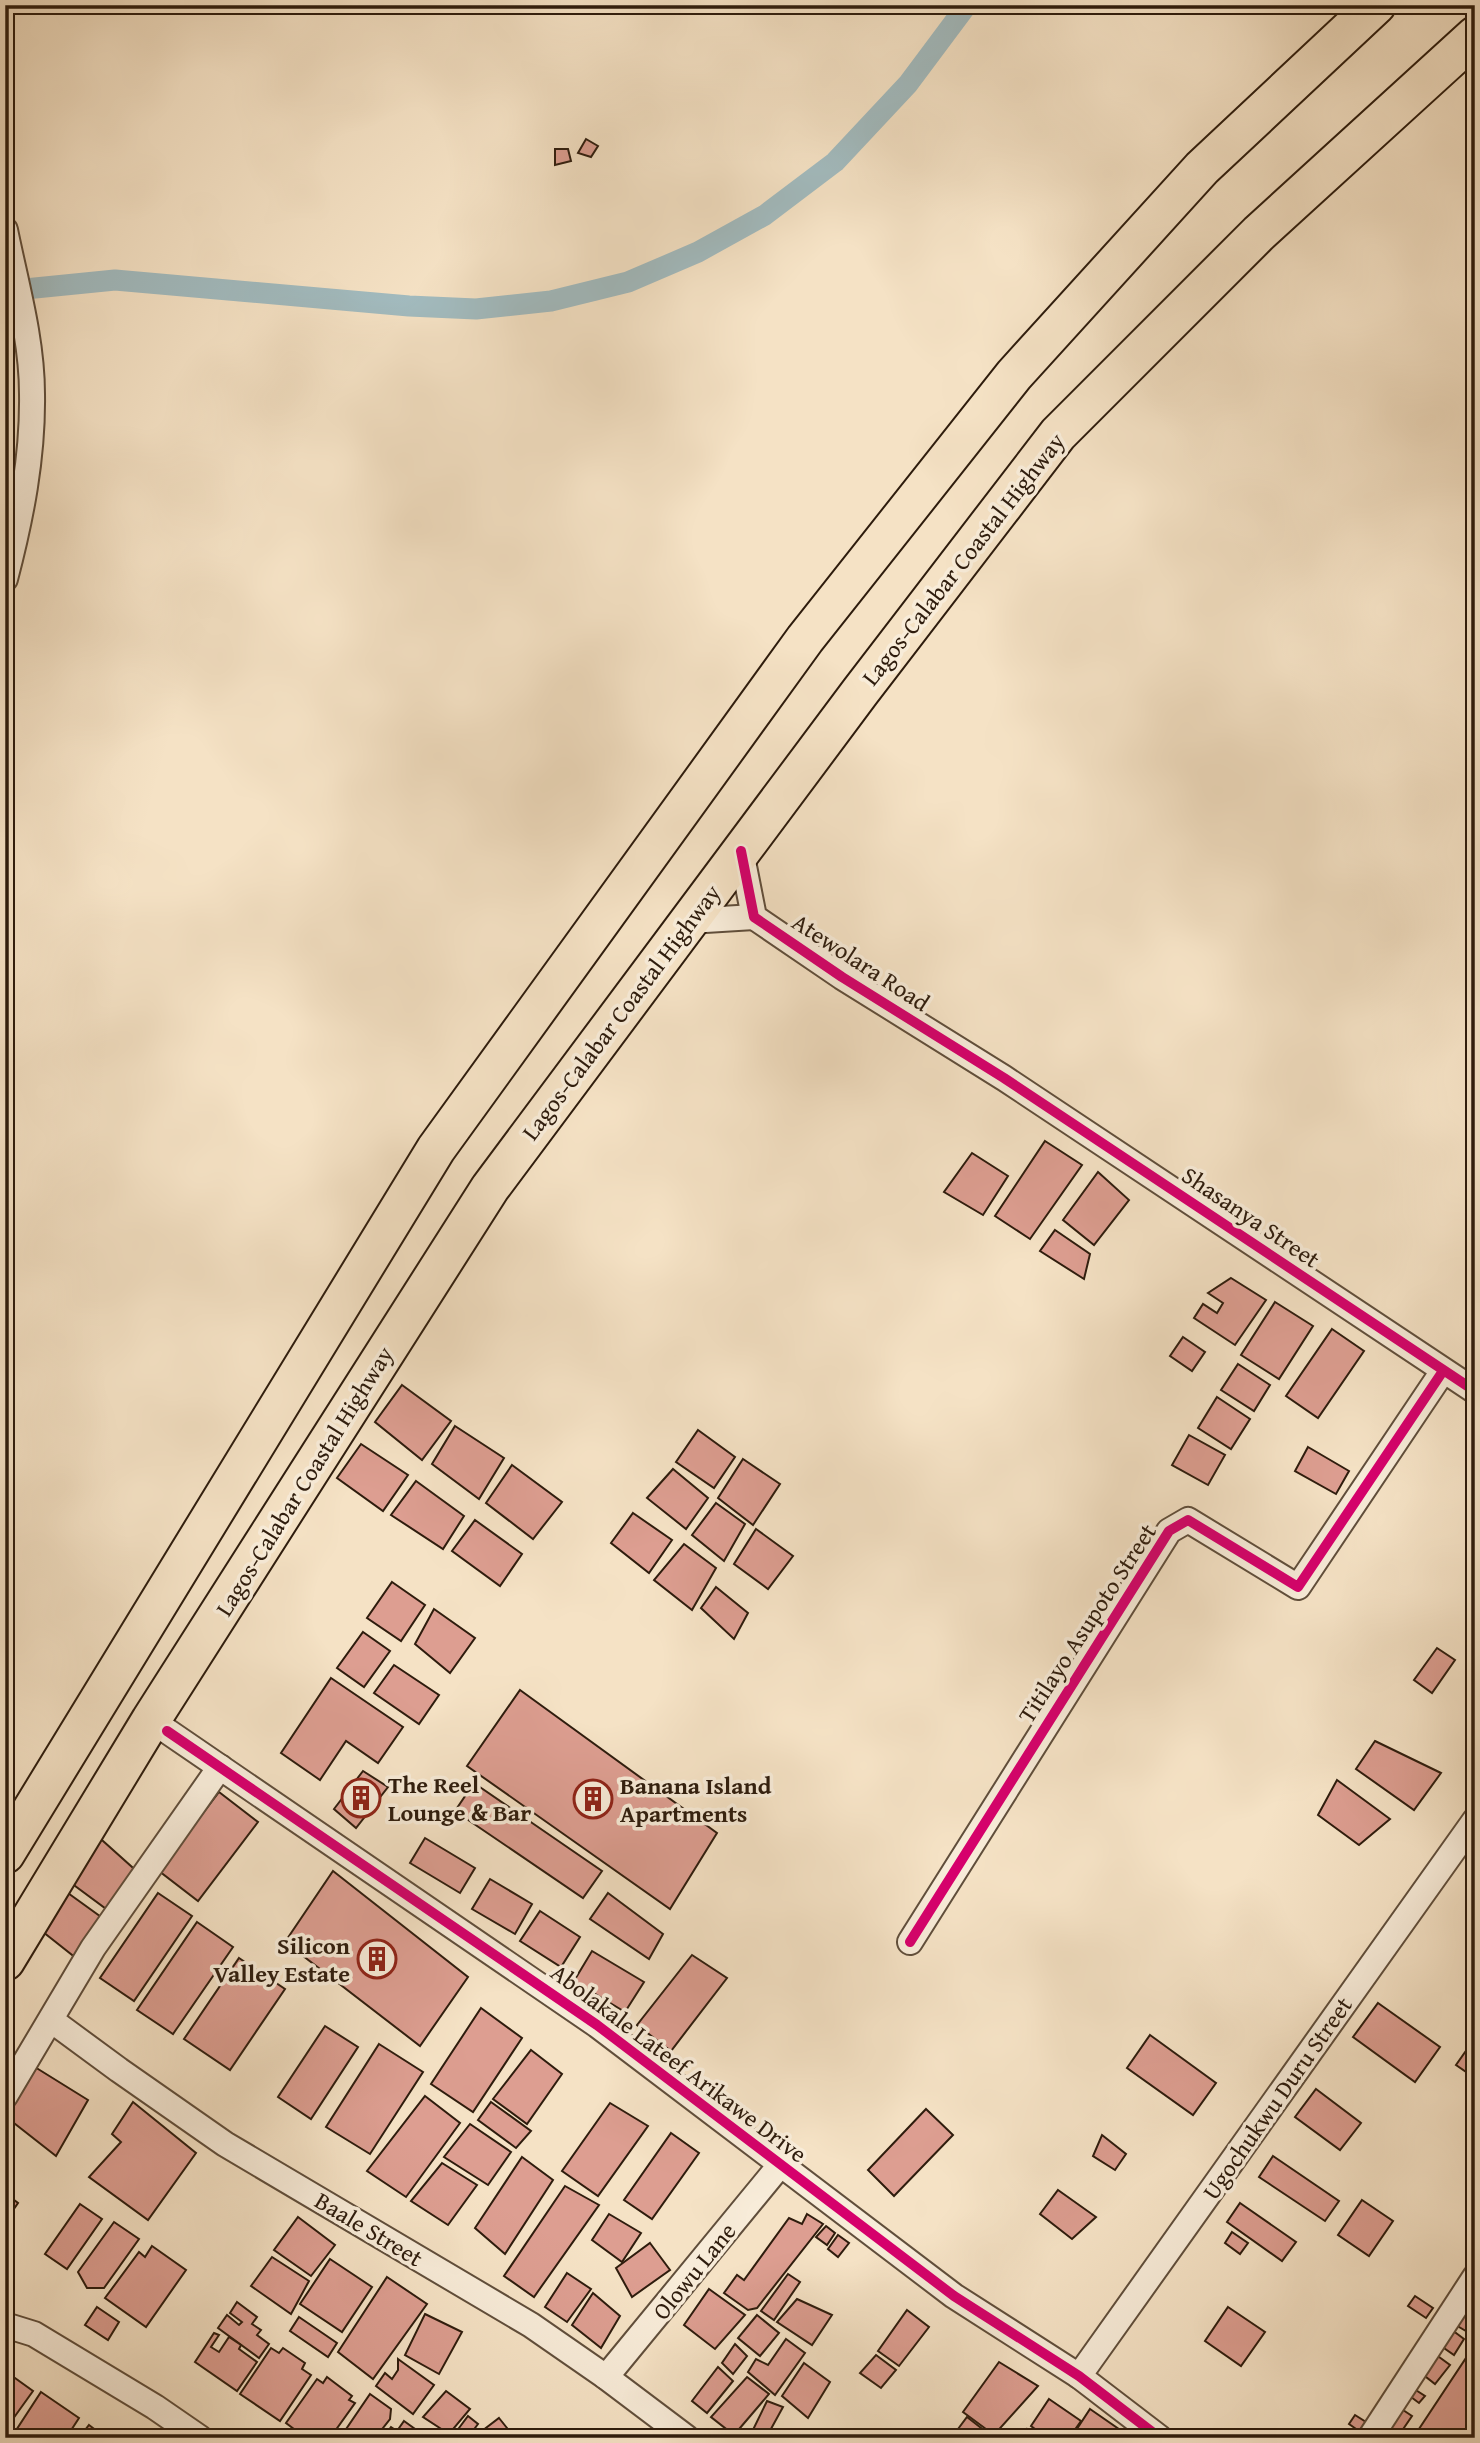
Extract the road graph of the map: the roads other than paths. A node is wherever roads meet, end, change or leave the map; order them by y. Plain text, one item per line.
1 (1376, 5) edge
2 (1475, 36) edge
3 (5, 230) edge
4 (5, 579) edge
5 (741, 851) junction
6 (754, 917) junction
7 (689, 921) junction
8 (1004, 1078) joint
9 (1443, 1371) junction
10 (1475, 1391) edge
11 (167, 1731) dead end
12 (220, 1767) junction
13 (1475, 1820) edge
14 (5, 1854) edge
15 (910, 1942) dead end
16 (5, 1961) edge
17 (51, 2020) junction
18 (5, 2096) edge
19 (781, 2164) junction
20 (1475, 2277) edge
21 (5, 2325) edge
22 (1079, 2376) junction
23 (606, 2377) junction
24 (200, 2438) edge
25 (687, 2438) edge
26 (1160, 2438) edge
27 (1370, 2438) edge

1 - 14 highway
2 - 5 highway, Lagos-Calabar Coastal Highway
3 - 4 street
5 - 6 street, Atewolara Road
5 - 7 highway, Lagos-Calabar Coastal Highway
6 - 7 street
6 - 8 street, Atewolara Road
7 - 16 highway, Lagos-Calabar Coastal Highway
8 - 9 street, Shasanya Street
9 - 10 street, Shasanya Street
9 - 15 street, Titilayo Asupoto Street
11 - 12 street, Abolakale Lateef Arikawe Drive
12 - 17 street
12 - 19 street, Abolakale Lateef Arikawe Drive
13 - 22 street, Ugochukwu Duru Street
17 - 18 street
17 - 23 street, Baale Street
19 - 22 street, Abolakale Lateef Arikawe Drive
19 - 23 street, Olowu Lane
20 - 27 street
21 - 24 street
22 - 26 street, Abolakale Lateef Arikawe Drive
23 - 25 street, Baale Street

